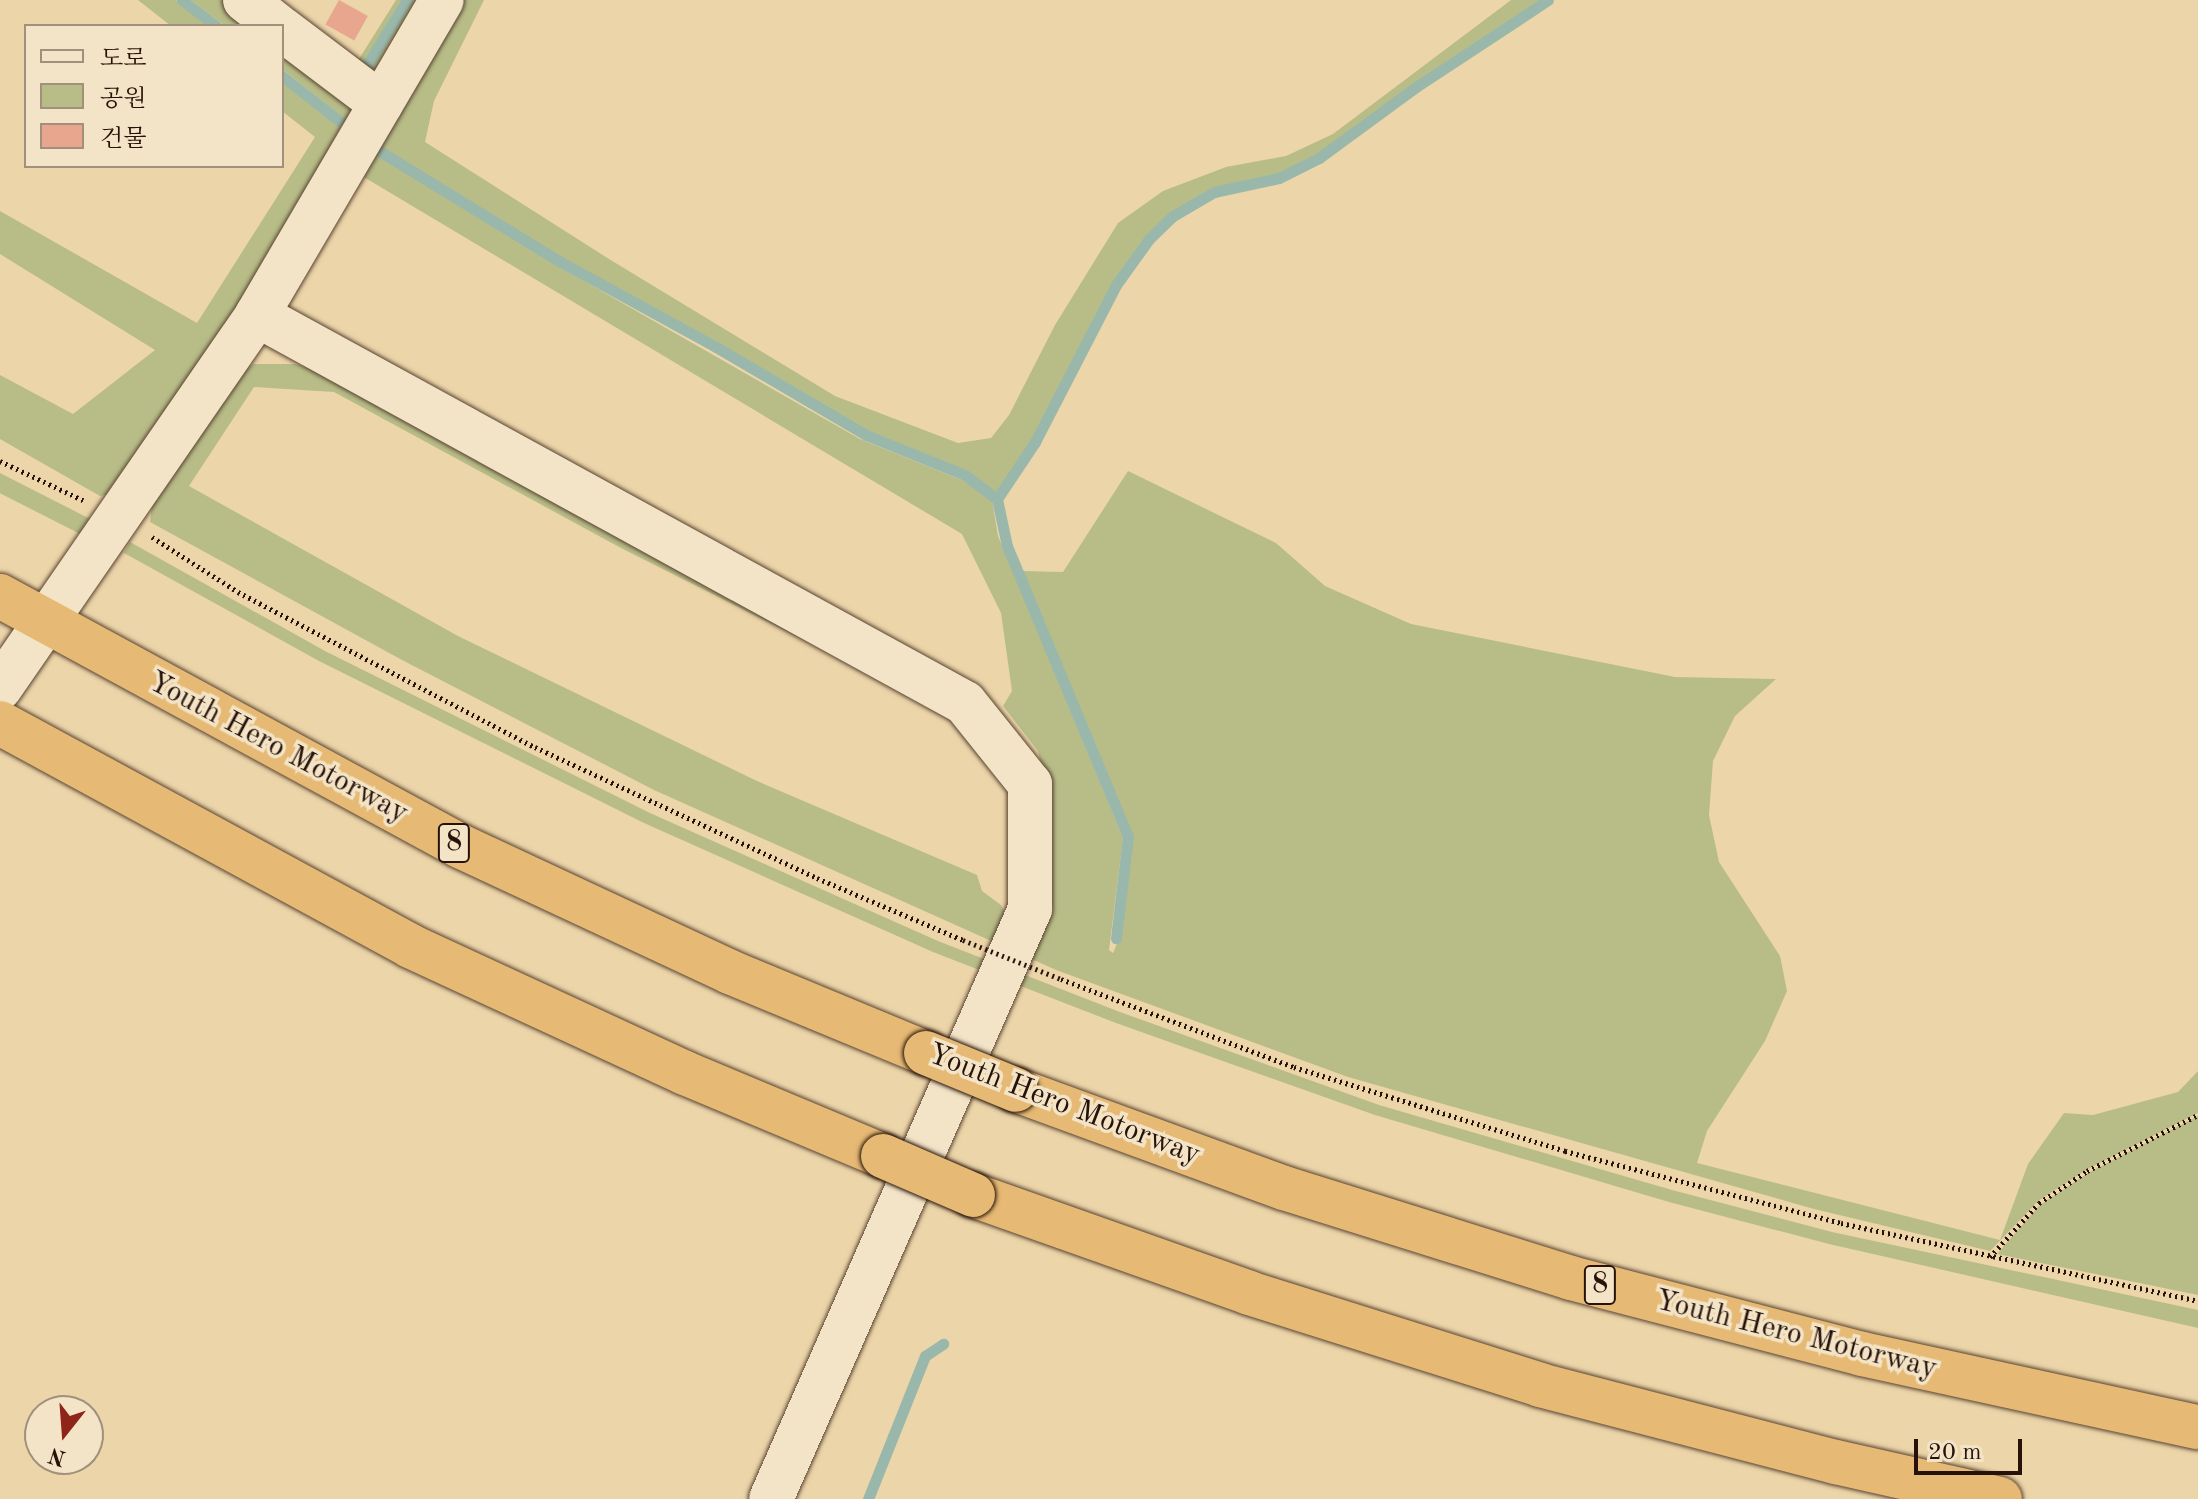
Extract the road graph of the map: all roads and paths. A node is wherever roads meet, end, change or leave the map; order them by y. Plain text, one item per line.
1 (245, 0) edge
2 (442, 0) edge
3 (275, 24) edge
4 (284, 32) edge
5 (371, 121) junction
6 (257, 315) junction
7 (0, 461) edge
8 (120, 517) junction
9 (0, 596) edge
10 (48, 623) junction
11 (0, 688) edge
12 (0, 723) edge
13 (2198, 1115) edge
14 (1990, 1257) junction
15 (2198, 1301) edge
16 (2198, 1427) edge
17 (771, 1499) edge
18 (2000, 1499) edge

1 - 3 street
2 - 5 street
4 - 5 street
5 - 6 street
6 - 8 street
6 - 17 street
7 - 8 path
8 - 10 street
8 - 14 path, bridge
9 - 10 highway, Youth Hero Motorway / 8
10 - 11 street
10 - 16 highway, Youth Hero Motorway / 8, bridge
12 - 18 highway, bridge
13 - 14 path
14 - 15 path

